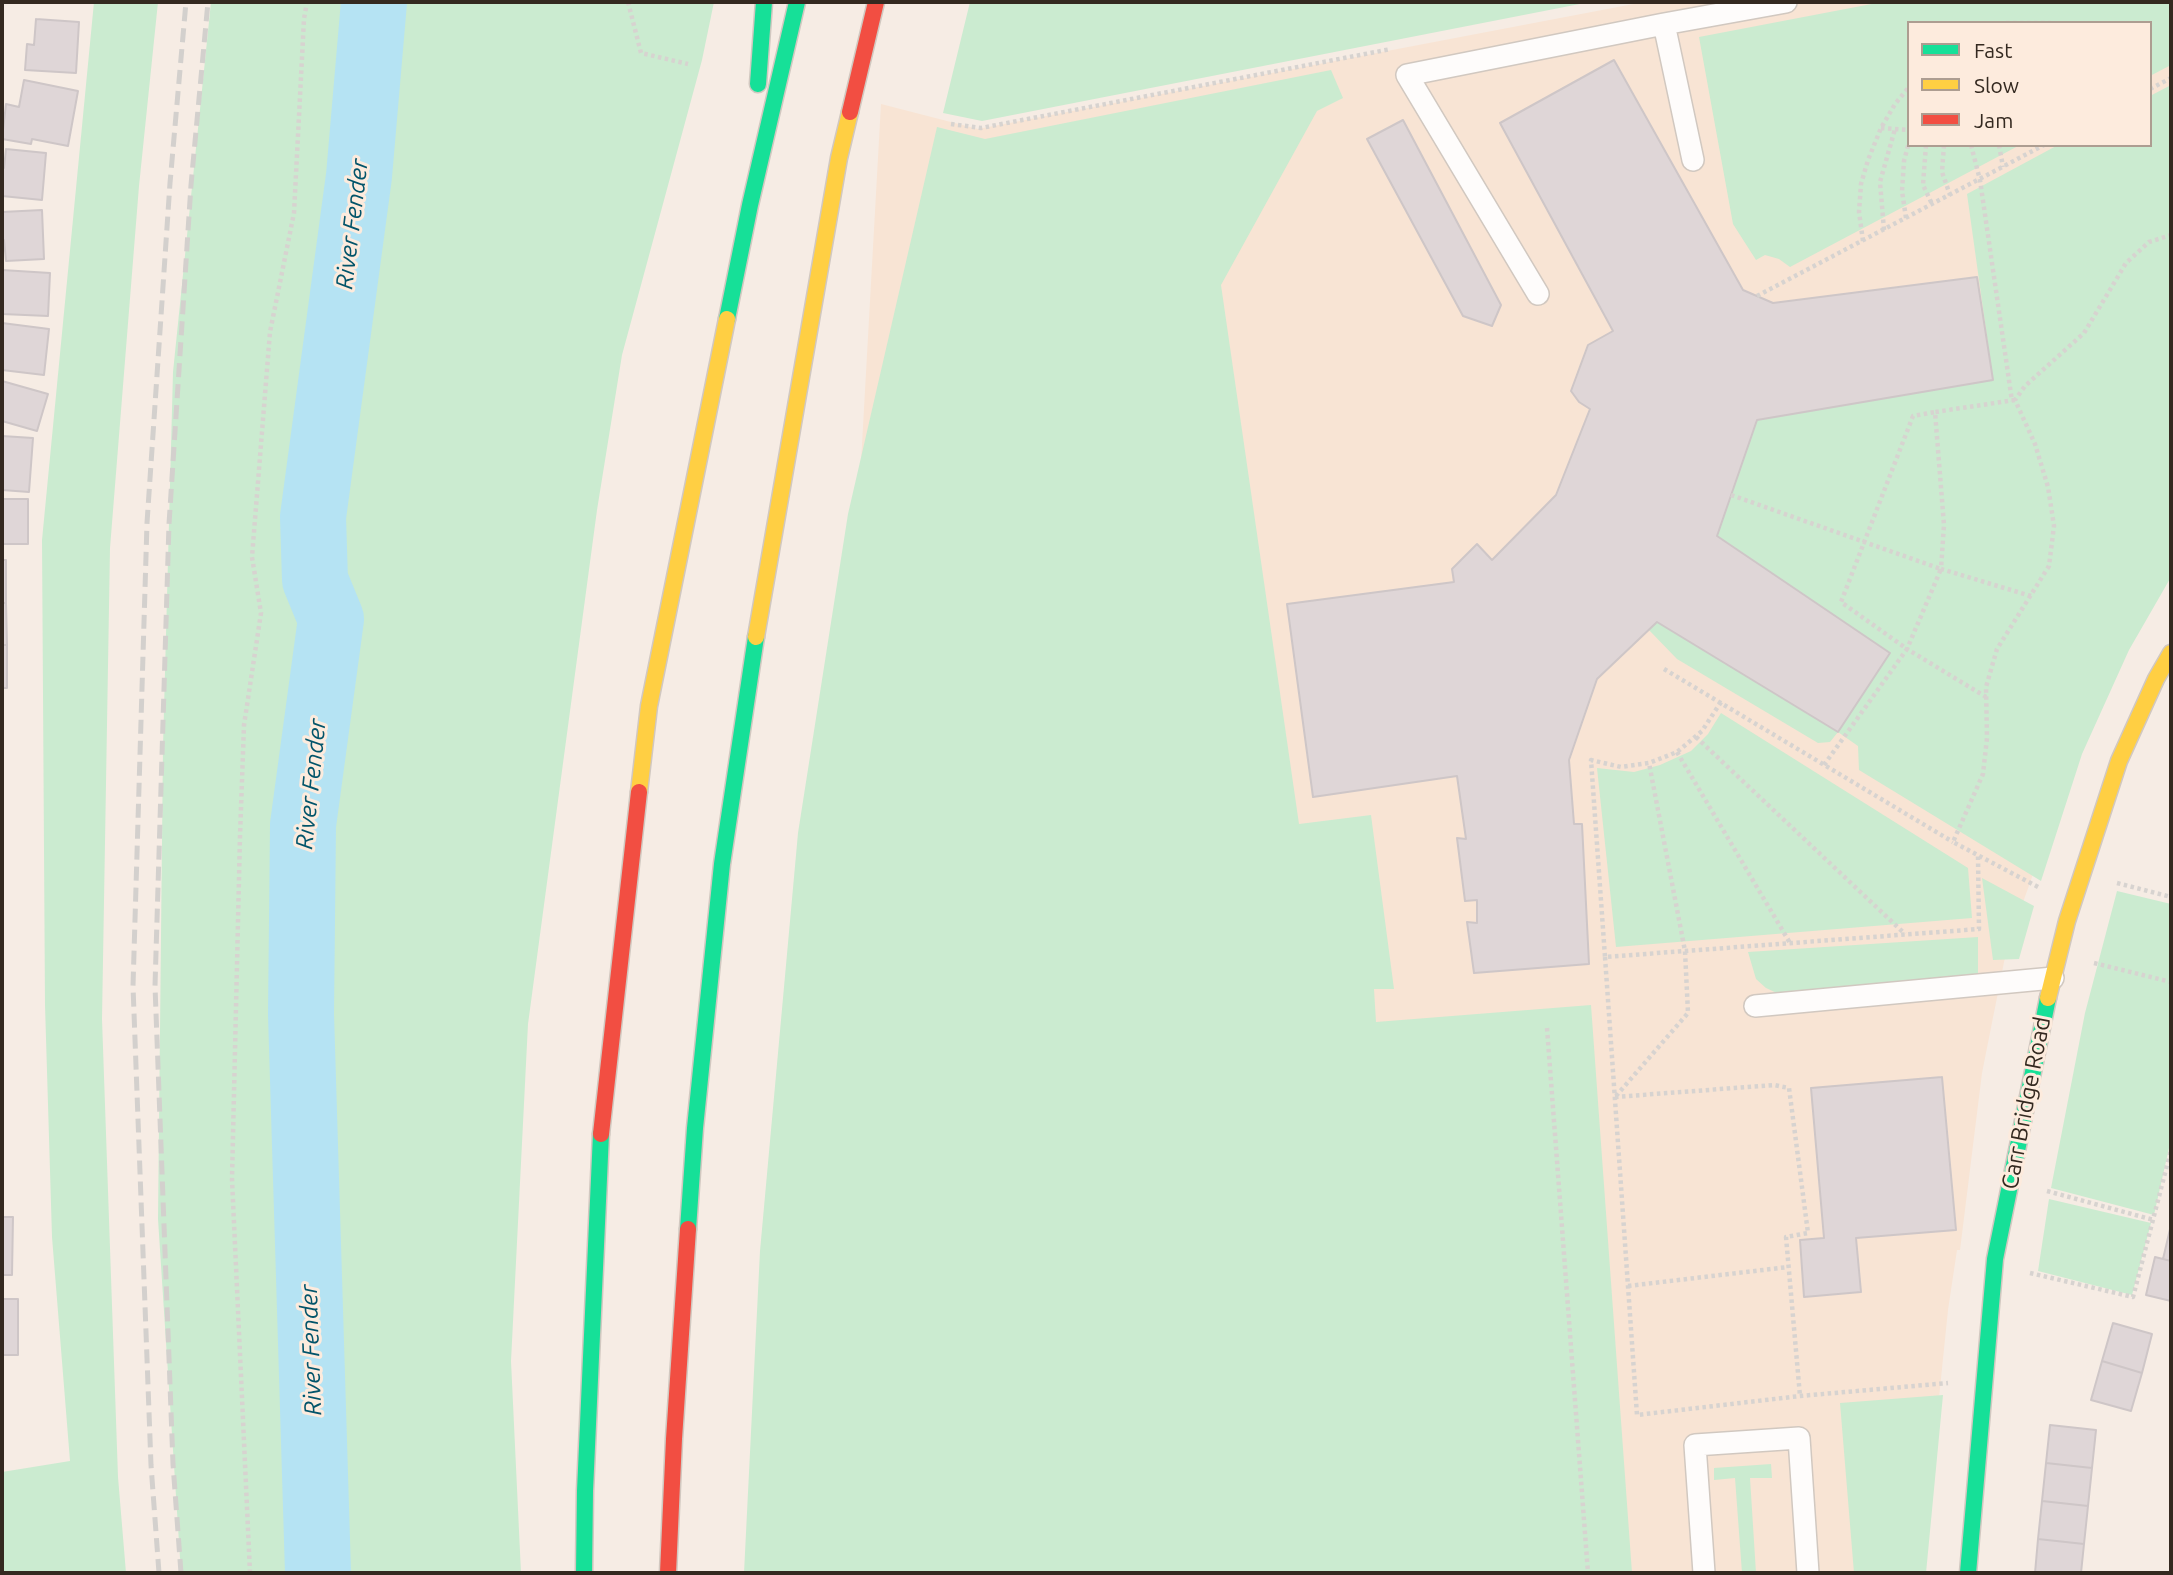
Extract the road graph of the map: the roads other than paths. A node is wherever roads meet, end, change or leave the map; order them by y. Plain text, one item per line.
1 (764, 2) edge
2 (797, 2) edge
3 (876, 2) edge
4 (1786, 2) edge
5 (890, 15) dead end
6 (1664, 24) junction
7 (839, 158) junction
8 (1693, 160) dead end
9 (750, 205) junction
10 (1538, 294) dead end
11 (2171, 653) edge
12 (2053, 978) junction
13 (1755, 1006) dead end
14 (584, 1573) edge
15 (668, 1573) edge
16 (1704, 1573) edge
17 (1808, 1573) edge
18 (1968, 1573) edge

1 - 9 main road
2 - 9 main road
3 - 7 main road
4 - 6 lane
5 - 7 main road
6 - 8 lane
6 - 10 lane
7 - 15 main road
9 - 14 main road
11 - 12 main road, Carr Bridge Road
12 - 13 lane
12 - 18 main road, Carr Bridge Road
16 - 17 lane

